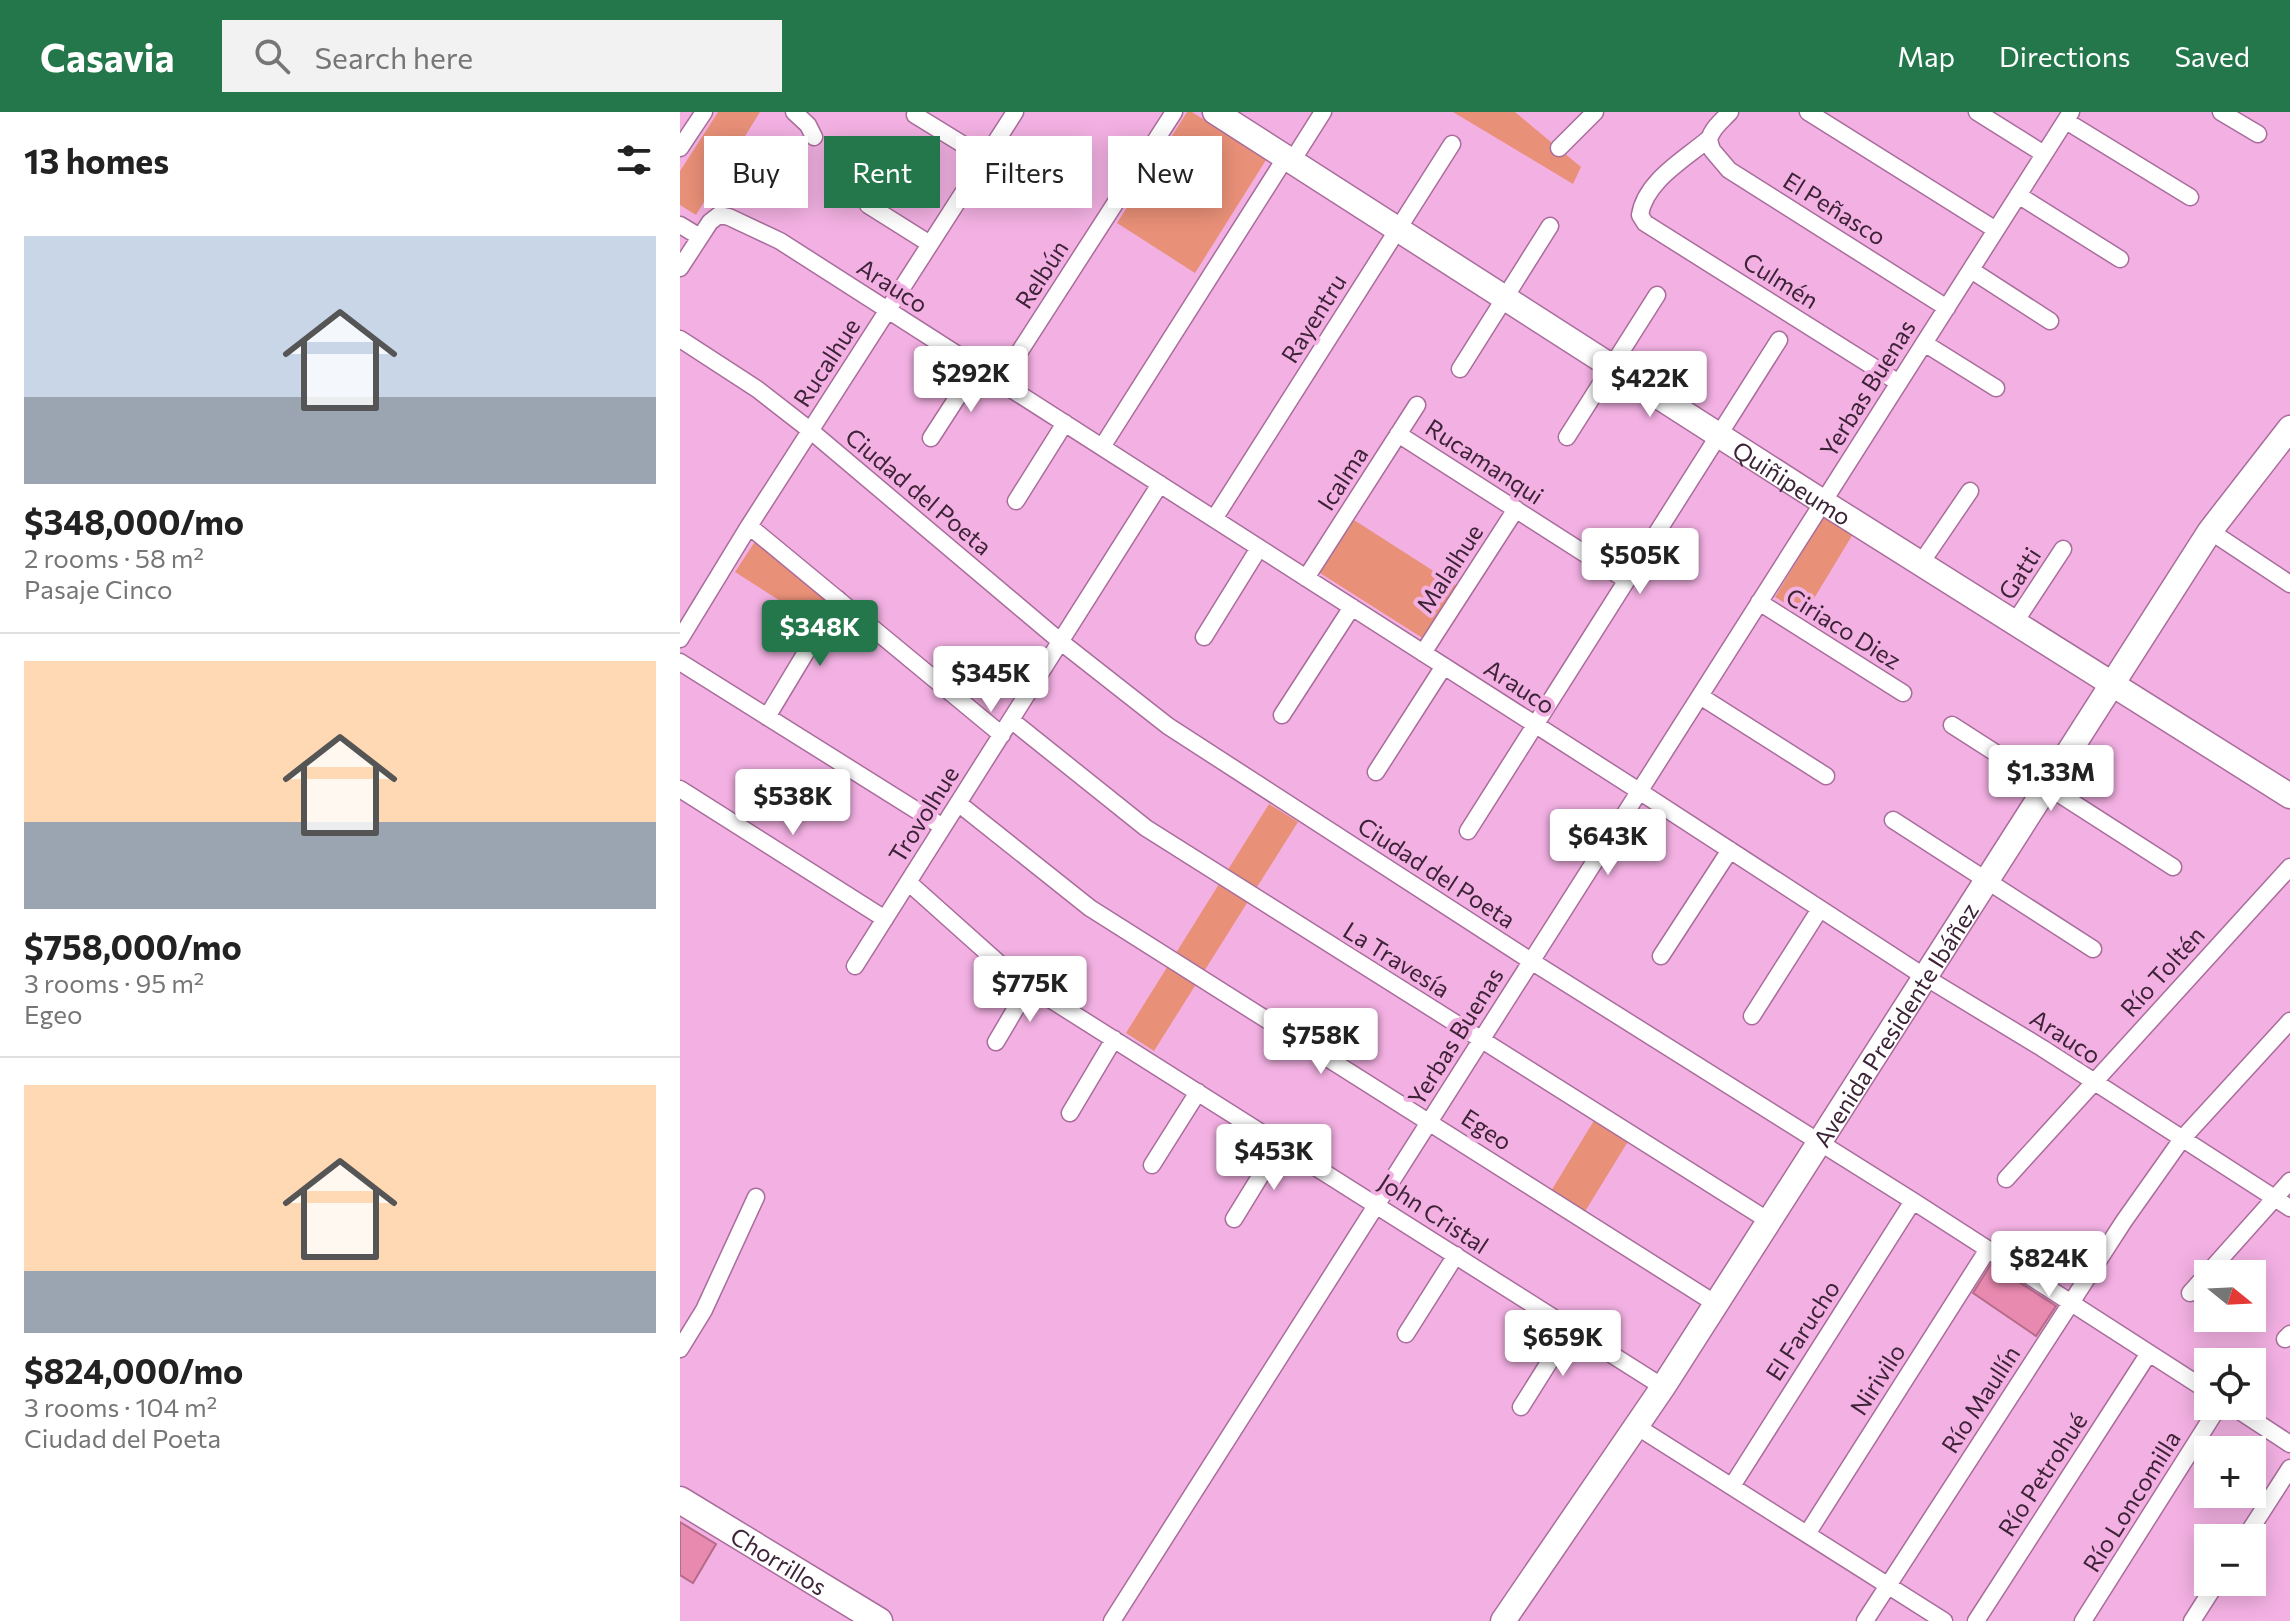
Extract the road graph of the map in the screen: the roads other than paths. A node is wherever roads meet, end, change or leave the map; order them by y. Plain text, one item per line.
1 (704, 112) edge
2 (794, 112) edge
3 (1015, 112) edge
4 (1174, 112) edge
5 (1215, 112) edge
6 (1323, 112) edge
7 (1595, 112) edge
8 (1730, 112) edge
9 (1808, 112) edge
10 (1977, 112) edge
11 (2221, 112) edge
12 (915, 115) dead end
13 (2068, 116) edge
14 (2258, 134) dead end
15 (999, 136) edge
16 (814, 137) dead end
17 (956, 140) edge
18 (1709, 140) junction
19 (1452, 144) dead end
20 (680, 148) edge
21 (1559, 148) dead end
22 (2044, 154) junction
23 (1289, 159) junction
24 (2018, 195) junction
25 (2190, 197) dead end
26 (956, 203) edge
27 (873, 208) edge
28 (680, 225) edge
29 (1550, 226) dead end
30 (1398, 229) junction
31 (1996, 230) junction
32 (700, 237) junction
33 (930, 244) junction
34 (2120, 259) dead end
35 (680, 268) edge
36 (1971, 270) junction
37 (1657, 295) dead end
38 (1505, 298) junction
39 (1947, 308) junction
40 (888, 310) junction
41 (2050, 321) dead end
42 (680, 339) edge
43 (1779, 340) dead end
44 (1924, 343) junction
45 (1612, 366) junction
46 (977, 367) junction
47 (1460, 369) dead end
48 (1000, 382) junction
49 (1899, 383) junction
50 (1996, 388) dead end
51 (1417, 405) dead end
52 (1065, 423) junction
53 (2290, 428) edge
54 (811, 431) junction
55 (1398, 434) junction
56 (1718, 435) junction
57 (1567, 437) dead end
58 (931, 438) dead end
59 (1102, 447) junction
60 (1160, 484) junction
61 (1970, 491) dead end
62 (1016, 501) dead end
63 (1823, 502) junction
64 (1516, 509) junction
65 (1214, 519) junction
66 (749, 526) junction
67 (2210, 531) junction
68 (1259, 548) junction
69 (2063, 549) dead end
70 (1921, 563) junction
71 (1306, 578) junction
72 (1626, 580) junction
73 (2290, 584) edge
74 (838, 599) junction
75 (1759, 602) junction
76 (1352, 607) junction
77 (2015, 622) junction
78 (1204, 637) dead end
79 (680, 639) edge
80 (1061, 642) junction
81 (1423, 653) junction
82 (680, 662) edge
83 (1444, 666) junction
84 (2111, 684) junction
85 (1903, 693) dead end
86 (1700, 696) junction
87 (1282, 715) dead end
88 (767, 717) junction
89 (1011, 720) junction
90 (1535, 724) junction
91 (1952, 725) dead end
92 (1002, 735) junction
93 (1376, 772) dead end
94 (1826, 776) dead end
95 (2046, 786) junction
96 (680, 789) edge
97 (1639, 791) junction
98 (2290, 796) edge
99 (958, 803) junction
100 (1893, 820) dead end
101 (943, 827) junction
102 (1468, 831) dead end
103 (1730, 850) junction
104 (2173, 867) dead end
105 (2290, 867) edge
106 (1987, 879) junction
107 (908, 882) junction
108 (1820, 909) junction
109 (885, 919) junction
110 (2093, 949) dead end
111 (1661, 956) dead end
112 (1531, 961) junction
113 (855, 966) dead end
114 (1925, 977) junction
115 (1029, 986) junction
116 (1752, 1016) dead end
117 (2290, 1021) edge
118 (1114, 1039) junction
119 (1481, 1040) junction
120 (996, 1042) dead end
121 (2094, 1082) junction
122 (1198, 1092) junction
123 (1070, 1113) dead end
124 (1430, 1121) junction
125 (2182, 1139) junction
126 (1819, 1142) junction
127 (1280, 1144) junction
128 (1152, 1165) dead end
129 (2006, 1179) dead end
130 (2290, 1181) edge
131 (756, 1197) dead end
132 (2274, 1198) junction
133 (1913, 1201) junction
134 (1377, 1205) junction
135 (2290, 1208) edge
136 (1234, 1219) dead end
137 (1769, 1221) junction
138 (1988, 1249) junction
139 (1456, 1255) junction
140 (2190, 1293) dead end
141 (2071, 1303) junction
142 (1716, 1304) junction
143 (1570, 1329) junction
144 (1406, 1334) dead end
145 (680, 1349) edge
146 (2149, 1353) junction
147 (2194, 1382) edge
148 (1663, 1387) junction
149 (1521, 1407) dead end
150 (2210, 1420) edge
151 (2253, 1420) edge
152 (1636, 1426) junction
153 (2290, 1444) edge
154 (2290, 1468) edge
155 (1732, 1486) junction
156 (680, 1500) edge
157 (2254, 1524) edge
158 (1807, 1534) junction
159 (1888, 1586) junction
160 (2208, 1596) edge
161 (872, 1619) edge
162 (1112, 1621) edge
163 (1503, 1621) edge
164 (1865, 1621) edge
165 (1944, 1621) edge
166 (1976, 1621) edge
167 (2083, 1621) edge
168 (2192, 1621) edge

1 - 20 street
2 - 16 street
3 - 15 street, Rucalhue
4 - 48 street, Relbún
5 - 23 street, Quiñipeumo
6 - 23 street
7 - 21 street
8 - 18 street
9 - 31 street
10 - 22 street
11 - 14 street
12 - 17 street
13 - 22 street, Yerbas Buenas
13 - 25 street
18 - 39 street, El Peñasco
18 - 49 street, Culmén
19 - 30 street, Rayentru
22 - 24 street, Yerbas Buenas
23 - 30 street, Quiñipeumo
23 - 59 street
24 - 31 street, Yerbas Buenas
24 - 34 street
26 - 33 street, Rucalhue
27 - 33 street
28 - 32 street
29 - 38 street
30 - 38 street, Quiñipeumo
30 - 65 street, Rayentru
31 - 36 street, Yerbas Buenas
32 - 35 street
32 - 40 street, Arauco
33 - 40 street, Rucalhue
36 - 39 street, Yerbas Buenas
36 - 41 street
37 - 45 street
38 - 45 street, Quiñipeumo
38 - 47 street
39 - 44 street, Yerbas Buenas
40 - 46 street, Arauco
40 - 54 street, Rucalhue
42 - 54 street, Ciudad del Poeta
43 - 56 street
44 - 49 street, Yerbas Buenas
44 - 50 street
45 - 56 street, Quiñipeumo
45 - 57 street
46 - 48 street, Arauco
46 - 58 street
48 - 52 street, Arauco
49 - 63 street, Yerbas Buenas
51 - 55 street, Icalma
52 - 59 street, Arauco
52 - 62 street
53 - 67 street, Avenida Presidente Ibáñez
54 - 66 street, Rucalhue
54 - 80 street, Ciudad del Poeta
55 - 64 street, Rucamanqui
55 - 71 street, Icalma
56 - 63 street, Quiñipeumo
56 - 72 street
59 - 60 street, Arauco
60 - 65 street, Arauco
60 - 80 street, Trovolhue
61 - 70 street
63 - 70 street, Quiñipeumo
63 - 75 street, Yerbas Buenas
64 - 72 street, Rucamanqui
64 - 81 street, Malalhue
65 - 68 street, Arauco
66 - 74 street
66 - 79 street, Rucalhue
67 - 73 street
67 - 84 street, Avenida Presidente Ibáñez
68 - 71 street, Arauco
68 - 78 street
69 - 77 street, Gatti
70 - 77 street, Quiñipeumo
71 - 76 street, Arauco
72 - 90 street
74 - 88 street
74 - 92 street
75 - 85 street, Ciriaco Diez
75 - 86 street, Yerbas Buenas
76 - 81 street, Arauco
76 - 87 street
77 - 84 street, Quiñipeumo
80 - 89 street, Trovolhue
80 - 112 street, Ciudad del Poeta
81 - 83 street, Arauco
82 - 88 street
83 - 90 street, Arauco
83 - 93 street
84 - 95 street, Avenida Presidente Ibáñez
84 - 98 street, Quiñipeumo
86 - 94 street
86 - 97 street, Yerbas Buenas
88 - 101 street
89 - 92 street, Trovolhue
89 - 119 street, La Travesía
90 - 97 street, Arauco
90 - 102 street
91 - 95 street
92 - 99 street, Trovolhue
95 - 104 street
95 - 106 street, Avenida Presidente Ibáñez
96 - 109 street
97 - 103 street, Arauco
97 - 112 street, Yerbas Buenas
99 - 101 street, Trovolhue
99 - 124 street, Egeo
100 - 106 street
101 - 107 street, Trovolhue
103 - 108 street, Arauco
103 - 111 street
105 - 121 street, Río Toltén
106 - 110 street
106 - 114 street, Avenida Presidente Ibáñez
107 - 109 street, Trovolhue
107 - 115 street, John Cristal
108 - 114 street, Arauco
108 - 116 street
109 - 113 street, Trovolhue
112 - 119 street, Yerbas Buenas
112 - 126 street, Ciudad del Poeta
114 - 121 street, Arauco
114 - 126 street, Avenida Presidente Ibáñez
115 - 118 street, John Cristal
115 - 120 street
117 - 125 street, Río Maullín
118 - 122 street, John Cristal
118 - 123 street
119 - 124 street, Yerbas Buenas
119 - 137 street, La Travesía
121 - 125 street, Arauco
121 - 129 street, Río Toltén
122 - 127 street, John Cristal
122 - 128 street
124 - 134 street, Yerbas Buenas
124 - 142 street, Egeo
125 - 132 street, Arauco
125 - 141 street, Río Maullín
126 - 133 street, Ciudad del Poeta
126 - 137 street, Avenida Presidente Ibáñez
127 - 134 street, John Cristal
127 - 136 street
130 - 132 street
131 - 145 street
132 - 135 street, Arauco
132 - 140 street
133 - 138 street, Ciudad del Poeta
133 - 155 street, El Farucho
134 - 139 street, John Cristal
134 - 162 street, Yerbas Buenas
137 - 142 street, Avenida Presidente Ibáñez
138 - 141 street, Ciudad del Poeta
138 - 158 street, Nirivilo
139 - 143 street, John Cristal
139 - 144 street
141 - 146 street, Ciudad del Poeta
141 - 159 street, Río Maullín
142 - 148 street, Avenida Presidente Ibáñez
143 - 148 street, John Cristal
143 - 149 street
146 - 147 street, Ciudad del Poeta
146 - 166 street, Río Petrohué
148 - 152 street, Avenida Presidente Ibáñez
150 - 167 street, Río Loncomilla
151 - 153 street
152 - 155 street
152 - 163 street, Avenida Presidente Ibáñez
154 - 157 street
155 - 158 street
156 - 161 main road, Chorrillos
158 - 159 street
159 - 164 street, Río Maullín
159 - 165 street
160 - 168 street

